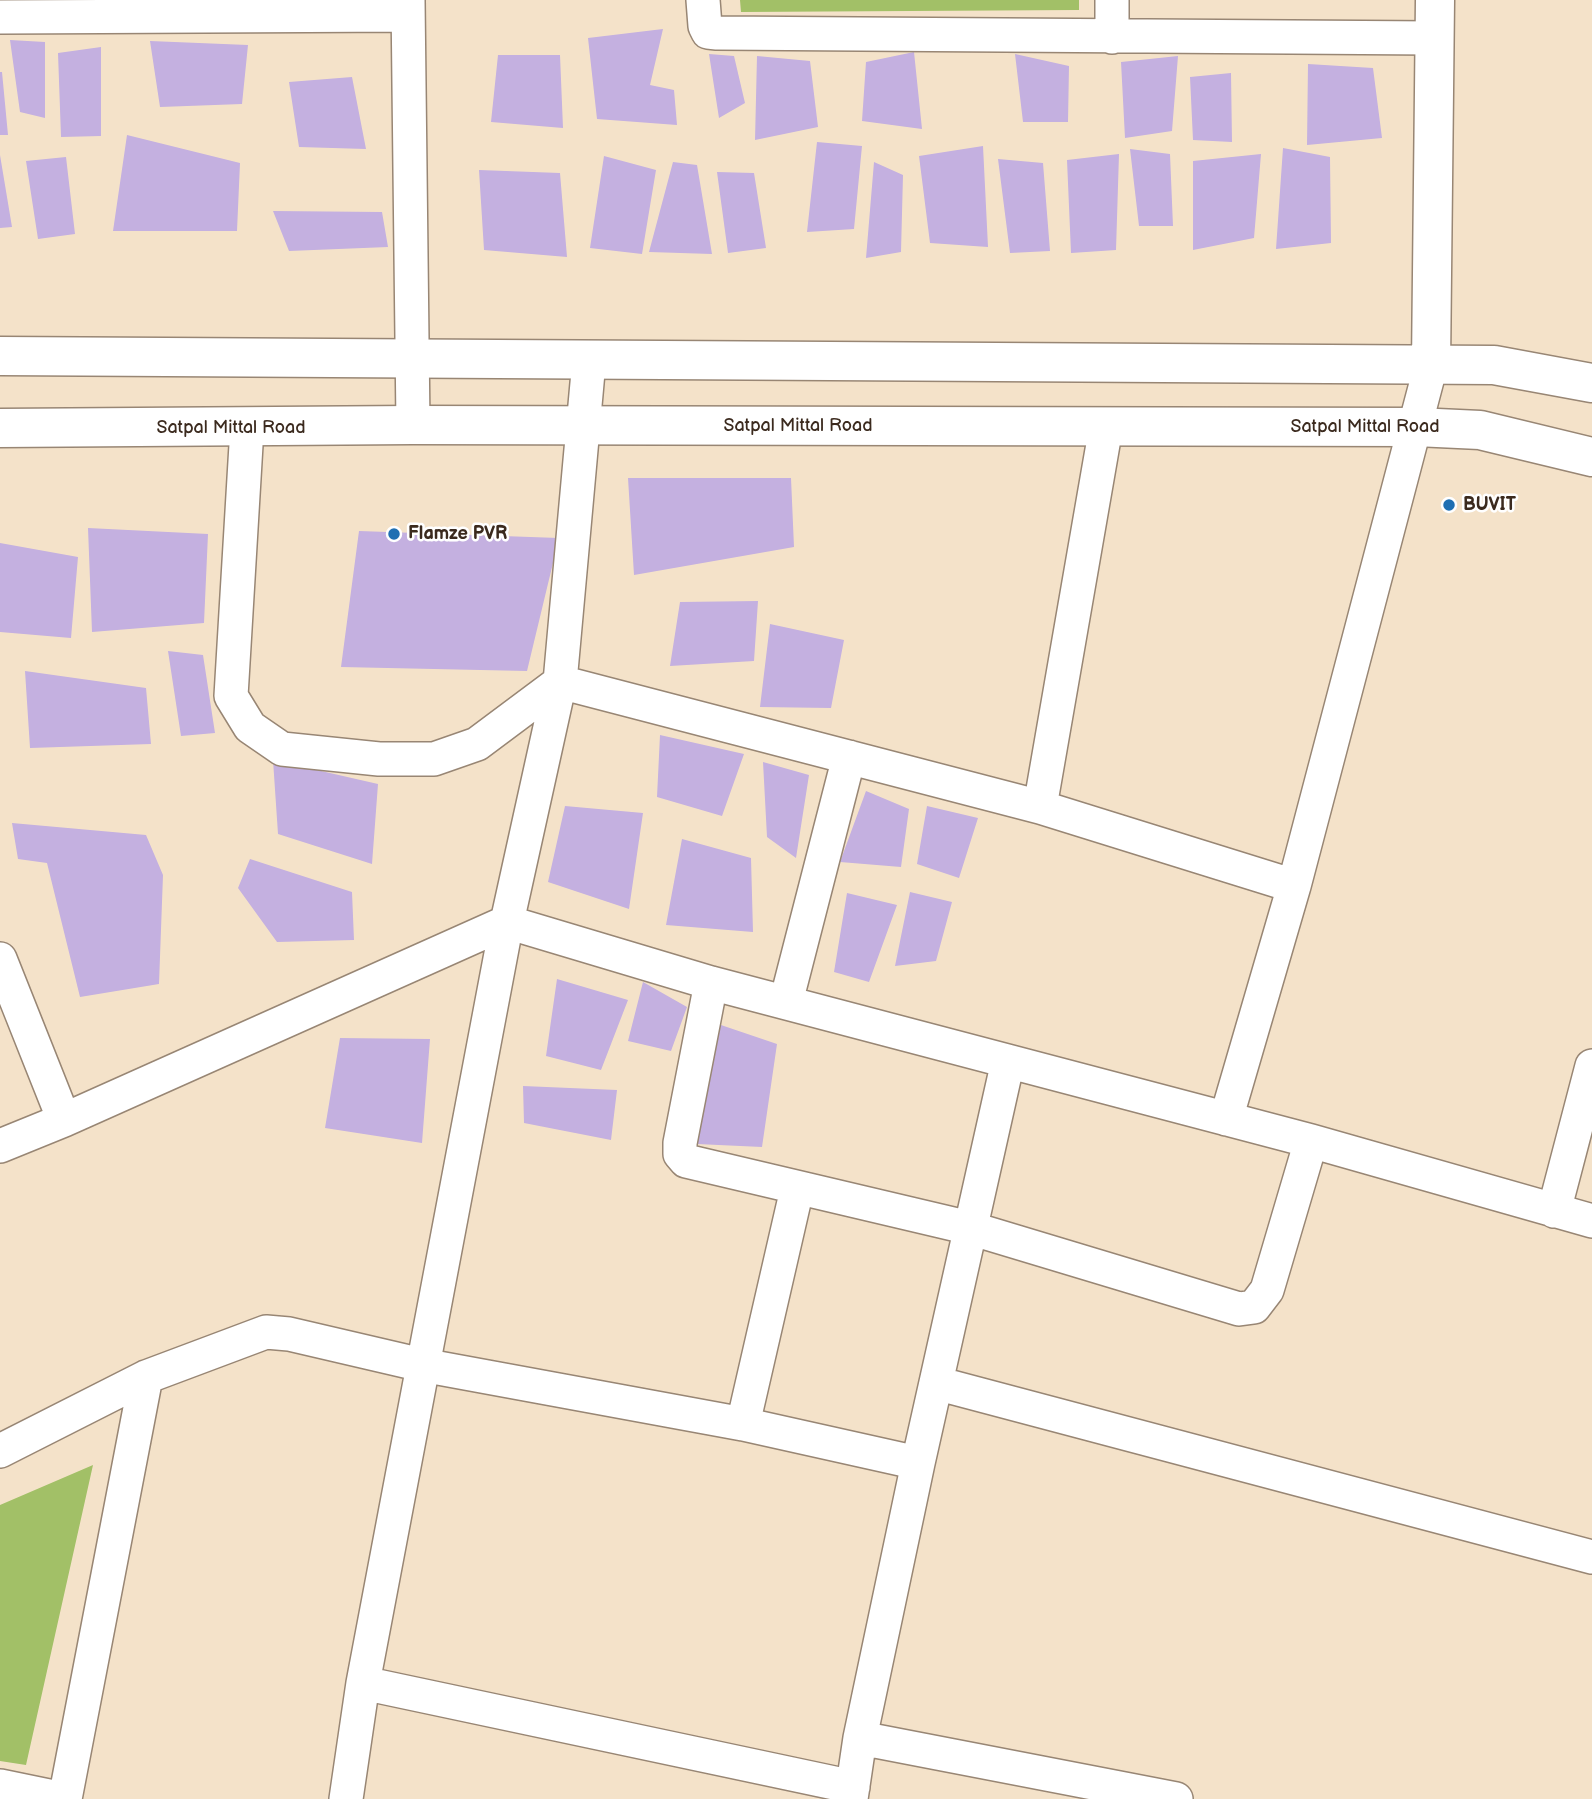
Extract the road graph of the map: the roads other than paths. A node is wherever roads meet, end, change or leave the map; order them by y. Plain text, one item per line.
1 (703, 0) edge
2 (1112, 0) edge
3 (1435, 0) edge
4 (152, 8) edge
5 (408, 8) edge
6 (0, 17) edge
7 (1112, 37) junction
8 (1434, 38) junction
9 (0, 356) edge
10 (412, 360) junction
11 (589, 361) junction
12 (1431, 365) junction
13 (1592, 383) edge
14 (413, 425) junction
15 (583, 426) junction
16 (1106, 427) junction
17 (1416, 427) junction
18 (0, 428) edge
19 (247, 428) junction
20 (1592, 457) edge
21 (560, 682) junction
22 (849, 757) junction
23 (1040, 807) junction
24 (1294, 886) junction
25 (507, 922) junction
26 (0, 959) edge
27 (711, 983) junction
28 (786, 1002) junction
29 (1008, 1061) junction
30 (1592, 1066) edge
31 (1226, 1119) junction
32 (64, 1120) junction
33 (1311, 1141) junction
34 (0, 1146) edge
35 (797, 1189) junction
36 (1554, 1211) junction
37 (1592, 1221) edge
38 (970, 1228) junction
39 (422, 1365) junction
40 (146, 1377) junction
41 (936, 1383) junction
42 (743, 1424) junction
43 (0, 1451) edge
44 (918, 1463) junction
45 (1592, 1557) edge
46 (363, 1684) junction
47 (860, 1738) junction
48 (0, 1786) edge
49 (852, 1793) edge
50 (64, 1799) edge
51 (346, 1799) edge
52 (1176, 1799) edge

1 - 7 street
2 - 7 street
3 - 8 street
4 - 5 street
4 - 6 street
5 - 10 street
7 - 8 street
8 - 12 street
9 - 10 street
10 - 11 street
10 - 14 street
11 - 12 street
11 - 15 street
12 - 13 street
12 - 17 street
14 - 15 street, Satpal Mittal Road
14 - 19 street, Satpal Mittal Road
15 - 16 street, Satpal Mittal Road
15 - 21 street
16 - 17 street, Satpal Mittal Road
16 - 23 street
17 - 20 street, Satpal Mittal Road
17 - 24 street
18 - 19 street, Satpal Mittal Road
19 - 21 street
21 - 22 street
21 - 25 street
22 - 23 street
22 - 28 street
23 - 24 street
24 - 31 street
25 - 27 street
25 - 32 street
25 - 39 street
26 - 32 street
27 - 28 street
27 - 35 street
28 - 29 street
29 - 31 street
29 - 38 street
30 - 36 street
31 - 33 street
32 - 34 street
33 - 36 street
33 - 38 street
35 - 38 street
35 - 42 street
36 - 37 street
38 - 41 street
39 - 40 street
39 - 42 street
39 - 46 street
40 - 43 street
40 - 50 street
41 - 44 street
41 - 45 street
42 - 44 street
44 - 47 street
46 - 49 street
46 - 51 street
47 - 49 street
47 - 52 street
48 - 50 street

